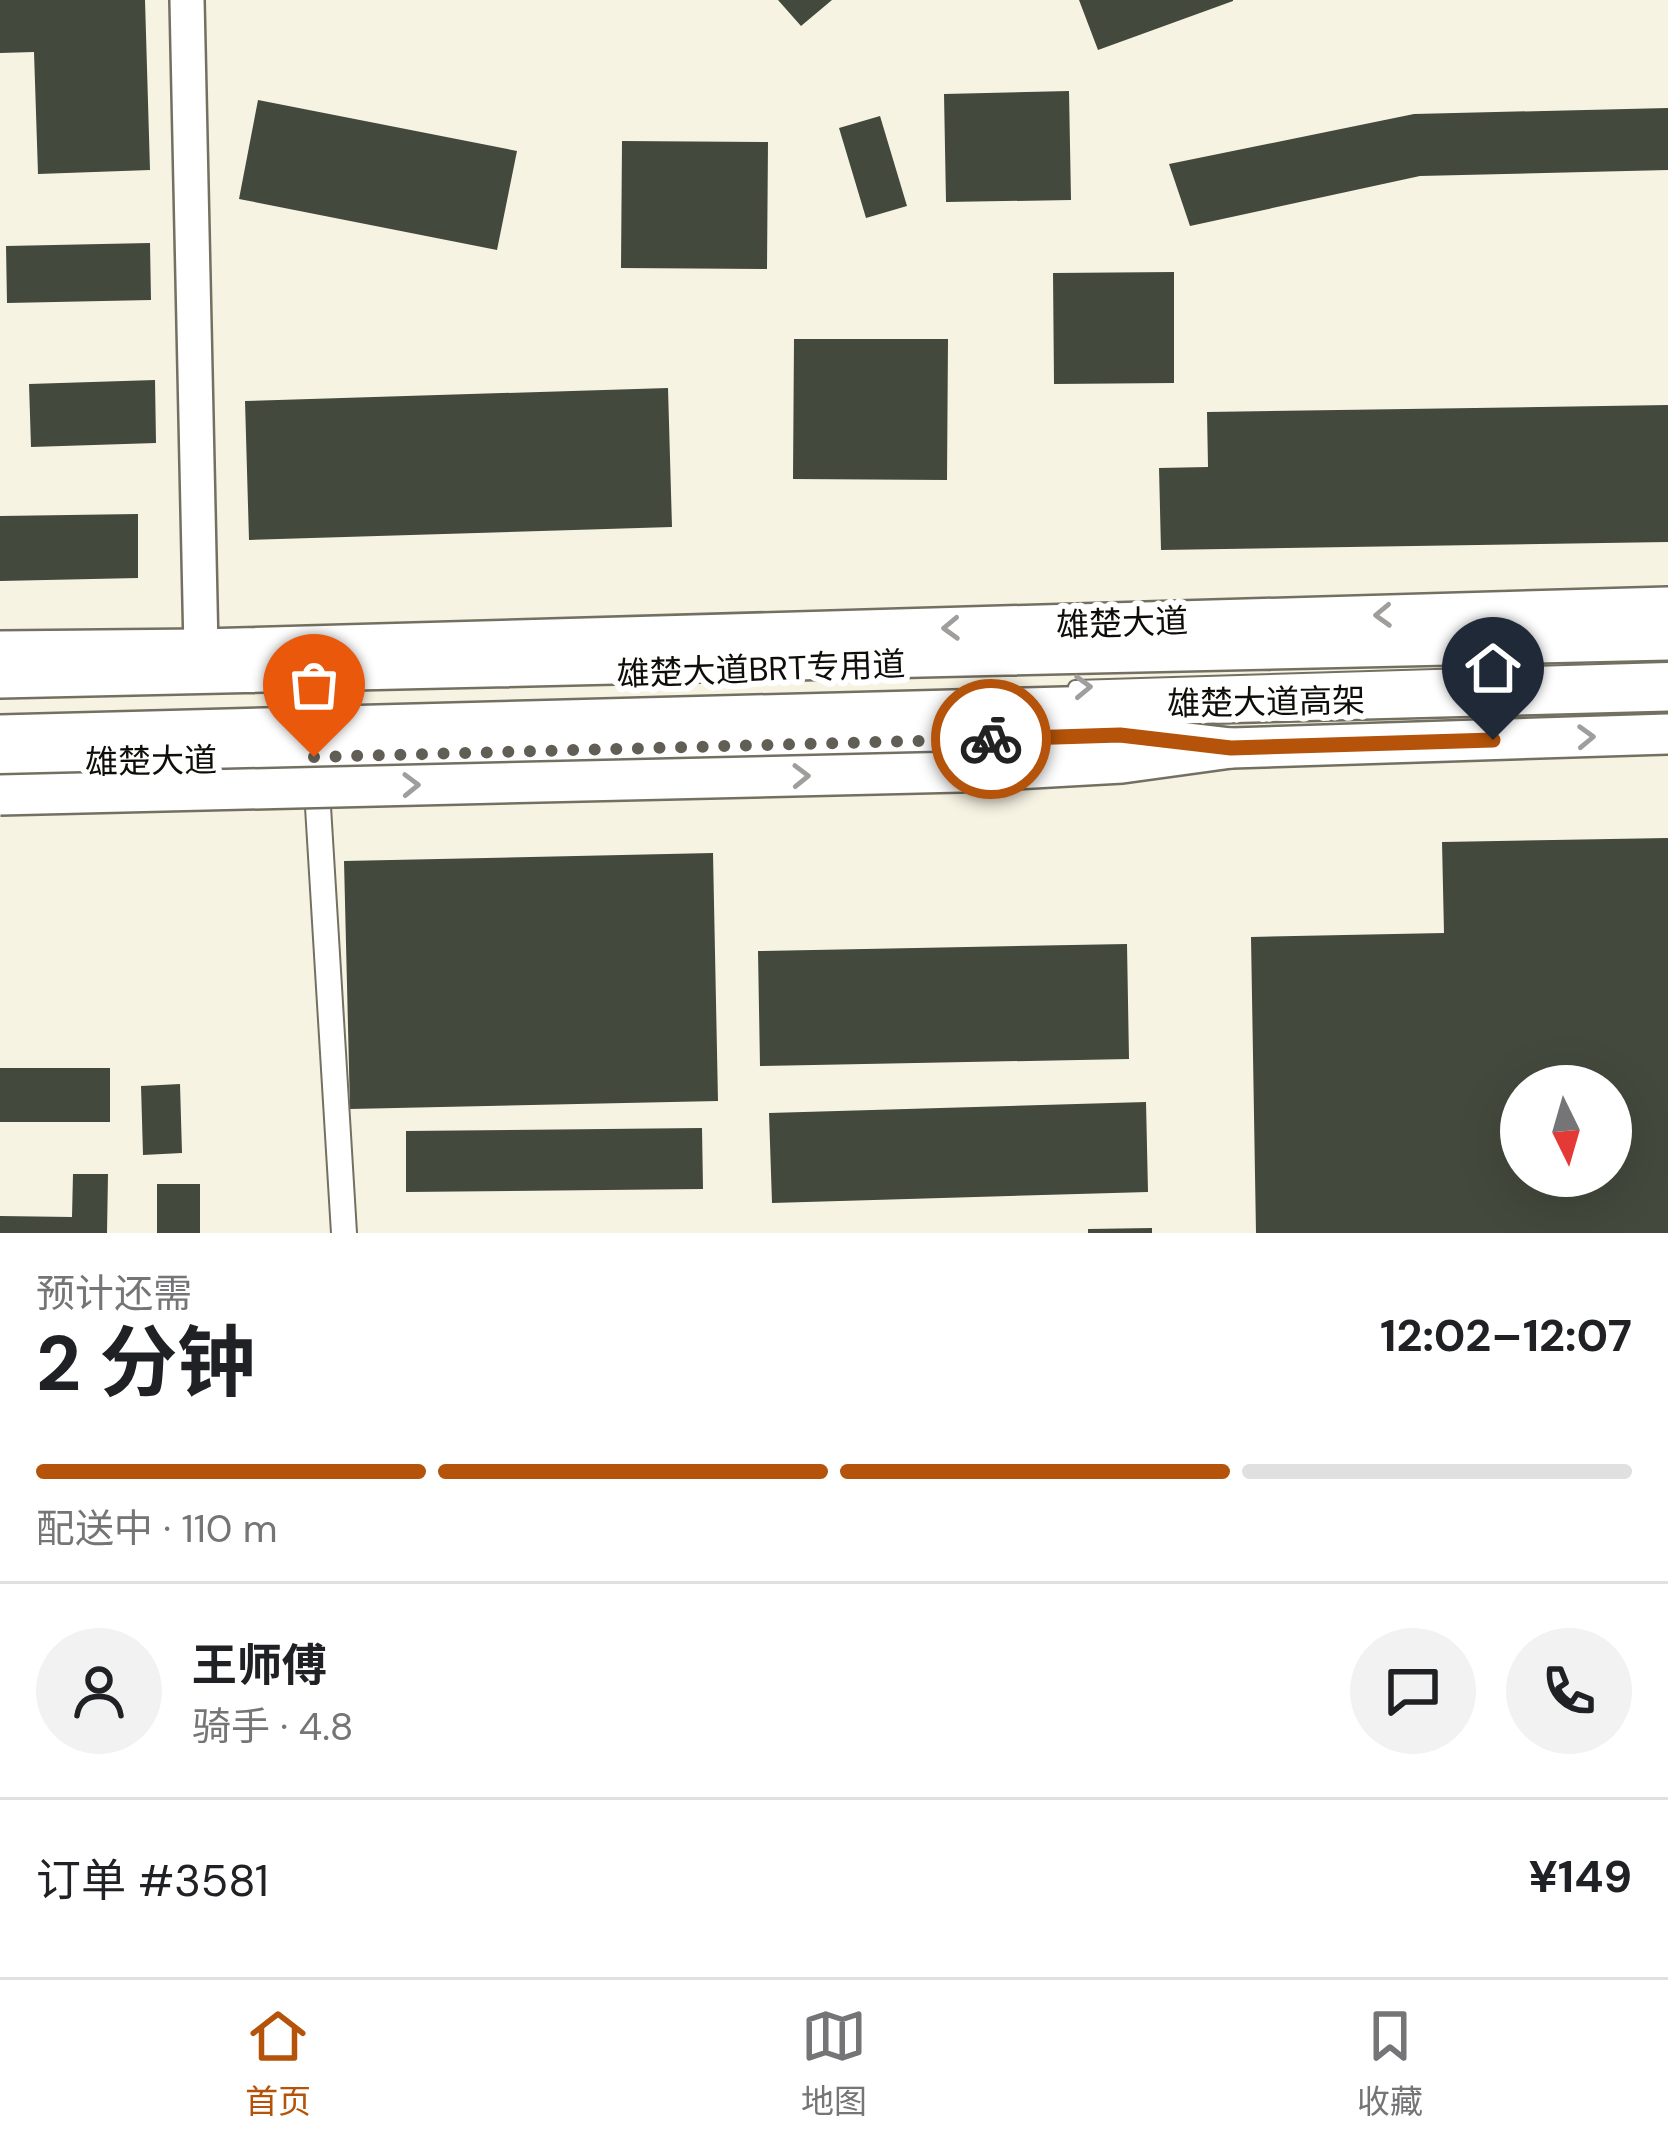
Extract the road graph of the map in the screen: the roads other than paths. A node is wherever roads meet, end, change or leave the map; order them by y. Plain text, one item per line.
1 (187, 0) edge
2 (1668, 607) edge
3 (1668, 640) edge
4 (202, 649) junction
5 (0, 651) edge
6 (1668, 670) edge
7 (0, 678) edge
8 (1052, 688) dead end
9 (1668, 692) edge
10 (1668, 734) edge
11 (0, 735) edge
12 (1231, 748) junction
13 (314, 757) junction
14 (0, 764) edge
15 (0, 795) edge
16 (344, 1233) edge

1 - 4 main road
2 -> 4 main road, 雄楚大道
3 - 7 main road, 雄楚大道高架
4 - 5 main road, 雄楚大道
8 -> 6 lane
9 - 11 main road, 雄楚大道高架
12 -> 10 main road, 雄楚大道
12 - 13 main road, 雄楚大道
15 -> 12 main road, bridge
13 - 14 main road, 雄楚大道
13 - 16 street

